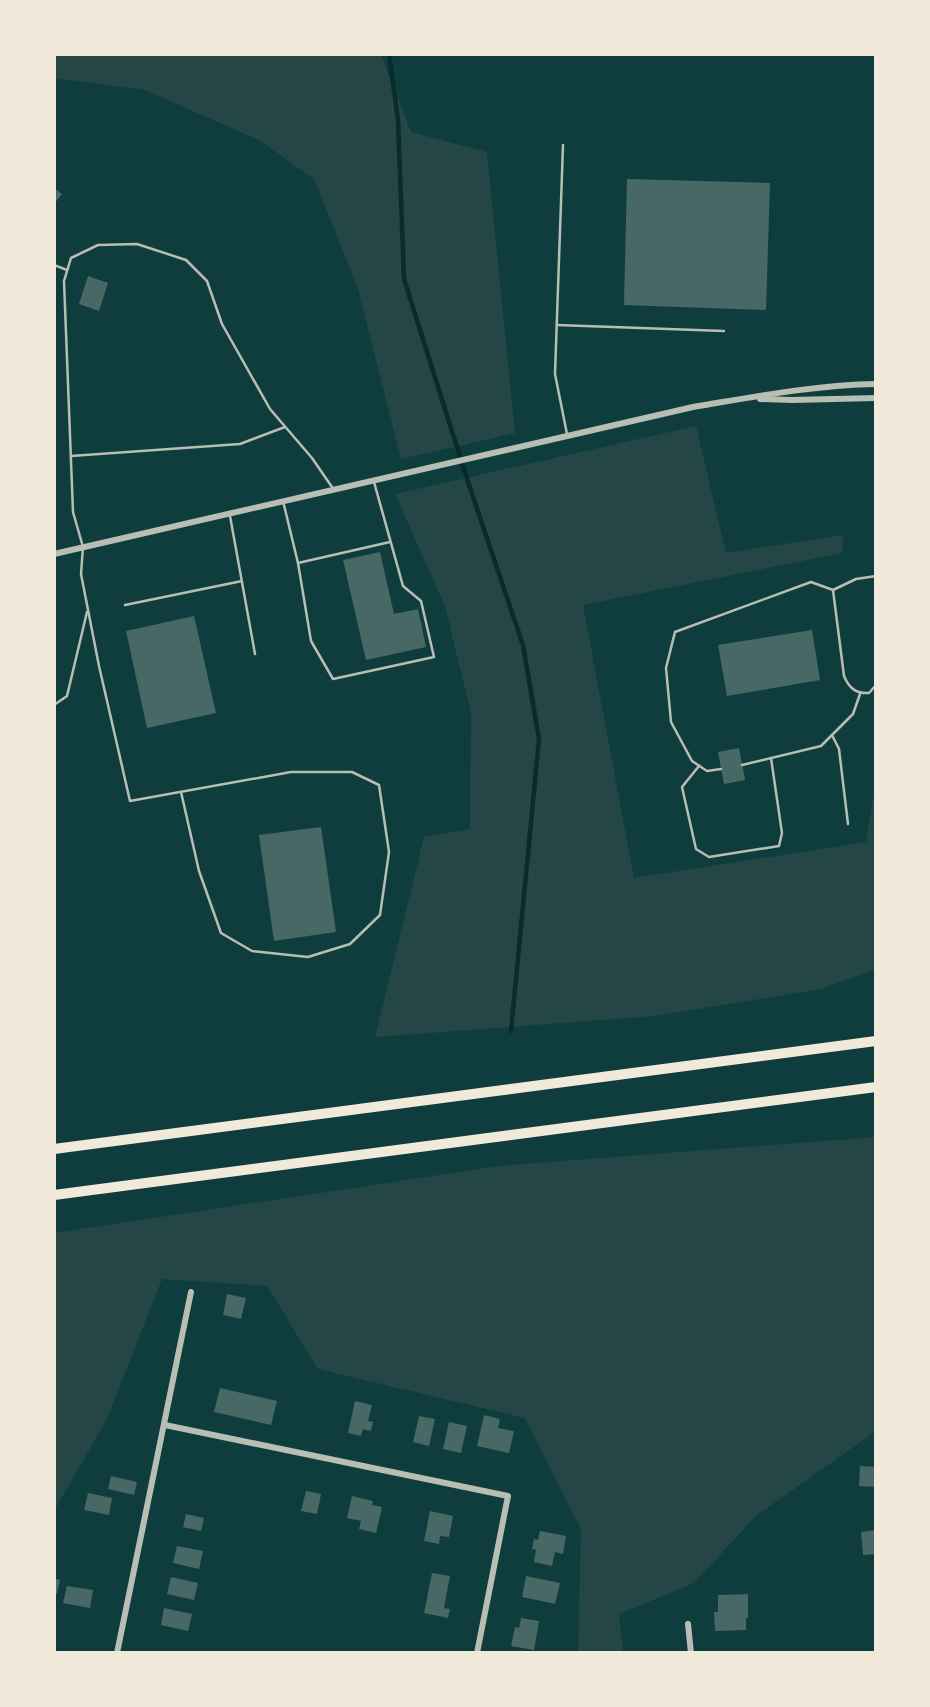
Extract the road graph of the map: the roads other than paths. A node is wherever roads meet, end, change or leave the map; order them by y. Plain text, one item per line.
1 (563, 145) dead end
2 (54, 265) edge
3 (67, 270) junction
4 (557, 326) junction
5 (724, 331) dead end
6 (876, 384) edge
7 (751, 398) junction
8 (876, 398) edge
9 (285, 427) junction
10 (568, 436) junction
11 (71, 456) junction
12 (373, 480) junction
13 (334, 490) junction
14 (283, 501) junction
15 (230, 513) junction
16 (390, 542) junction
17 (83, 547) junction
18 (54, 554) edge
19 (298, 563) junction
20 (876, 576) edge
21 (242, 581) junction
22 (833, 590) junction
23 (125, 605) dead end
24 (88, 610) junction
25 (255, 654) dead end
26 (876, 685) edge
27 (860, 694) junction
28 (54, 705) edge
29 (832, 735) junction
30 (771, 758) junction
31 (743, 765) dead end
32 (699, 766) junction
33 (721, 769) dead end
34 (181, 792) junction
35 (848, 824) dead end
36 (876, 1041) edge
37 (876, 1087) edge
38 (56, 1148) edge
39 (54, 1195) edge
40 (191, 1293) dead end
41 (165, 1425) junction
42 (688, 1624) dead end
43 (117, 1653) edge
44 (477, 1653) edge
45 (691, 1653) edge

1 - 4 lane
2 - 3 lane
3 - 9 lane
3 - 11 lane
4 - 5 lane
4 - 10 lane
6 - 7 street
7 - 8 street
7 - 10 street
9 - 11 lane
9 - 13 lane
10 - 12 street
11 - 17 lane
12 - 13 street
12 - 16 lane
13 - 14 street
14 - 15 street
14 - 19 lane
15 - 17 street
15 - 21 lane
16 - 19 lane
16 - 19 lane
17 - 18 street
17 - 24 lane
20 - 22 lane
21 - 23 lane
21 - 25 lane
22 - 27 lane
22 - 32 lane
24 - 28 lane
24 - 34 lane
26 - 27 lane
27 - 29 lane
29 - 30 lane
29 - 35 lane
30 - 31 lane
30 - 32 lane
32 - 33 lane
34 - 34 lane
36 - 38 highway
37 - 39 highway
40 - 41 street
41 - 43 street
41 - 44 street
42 - 45 street

